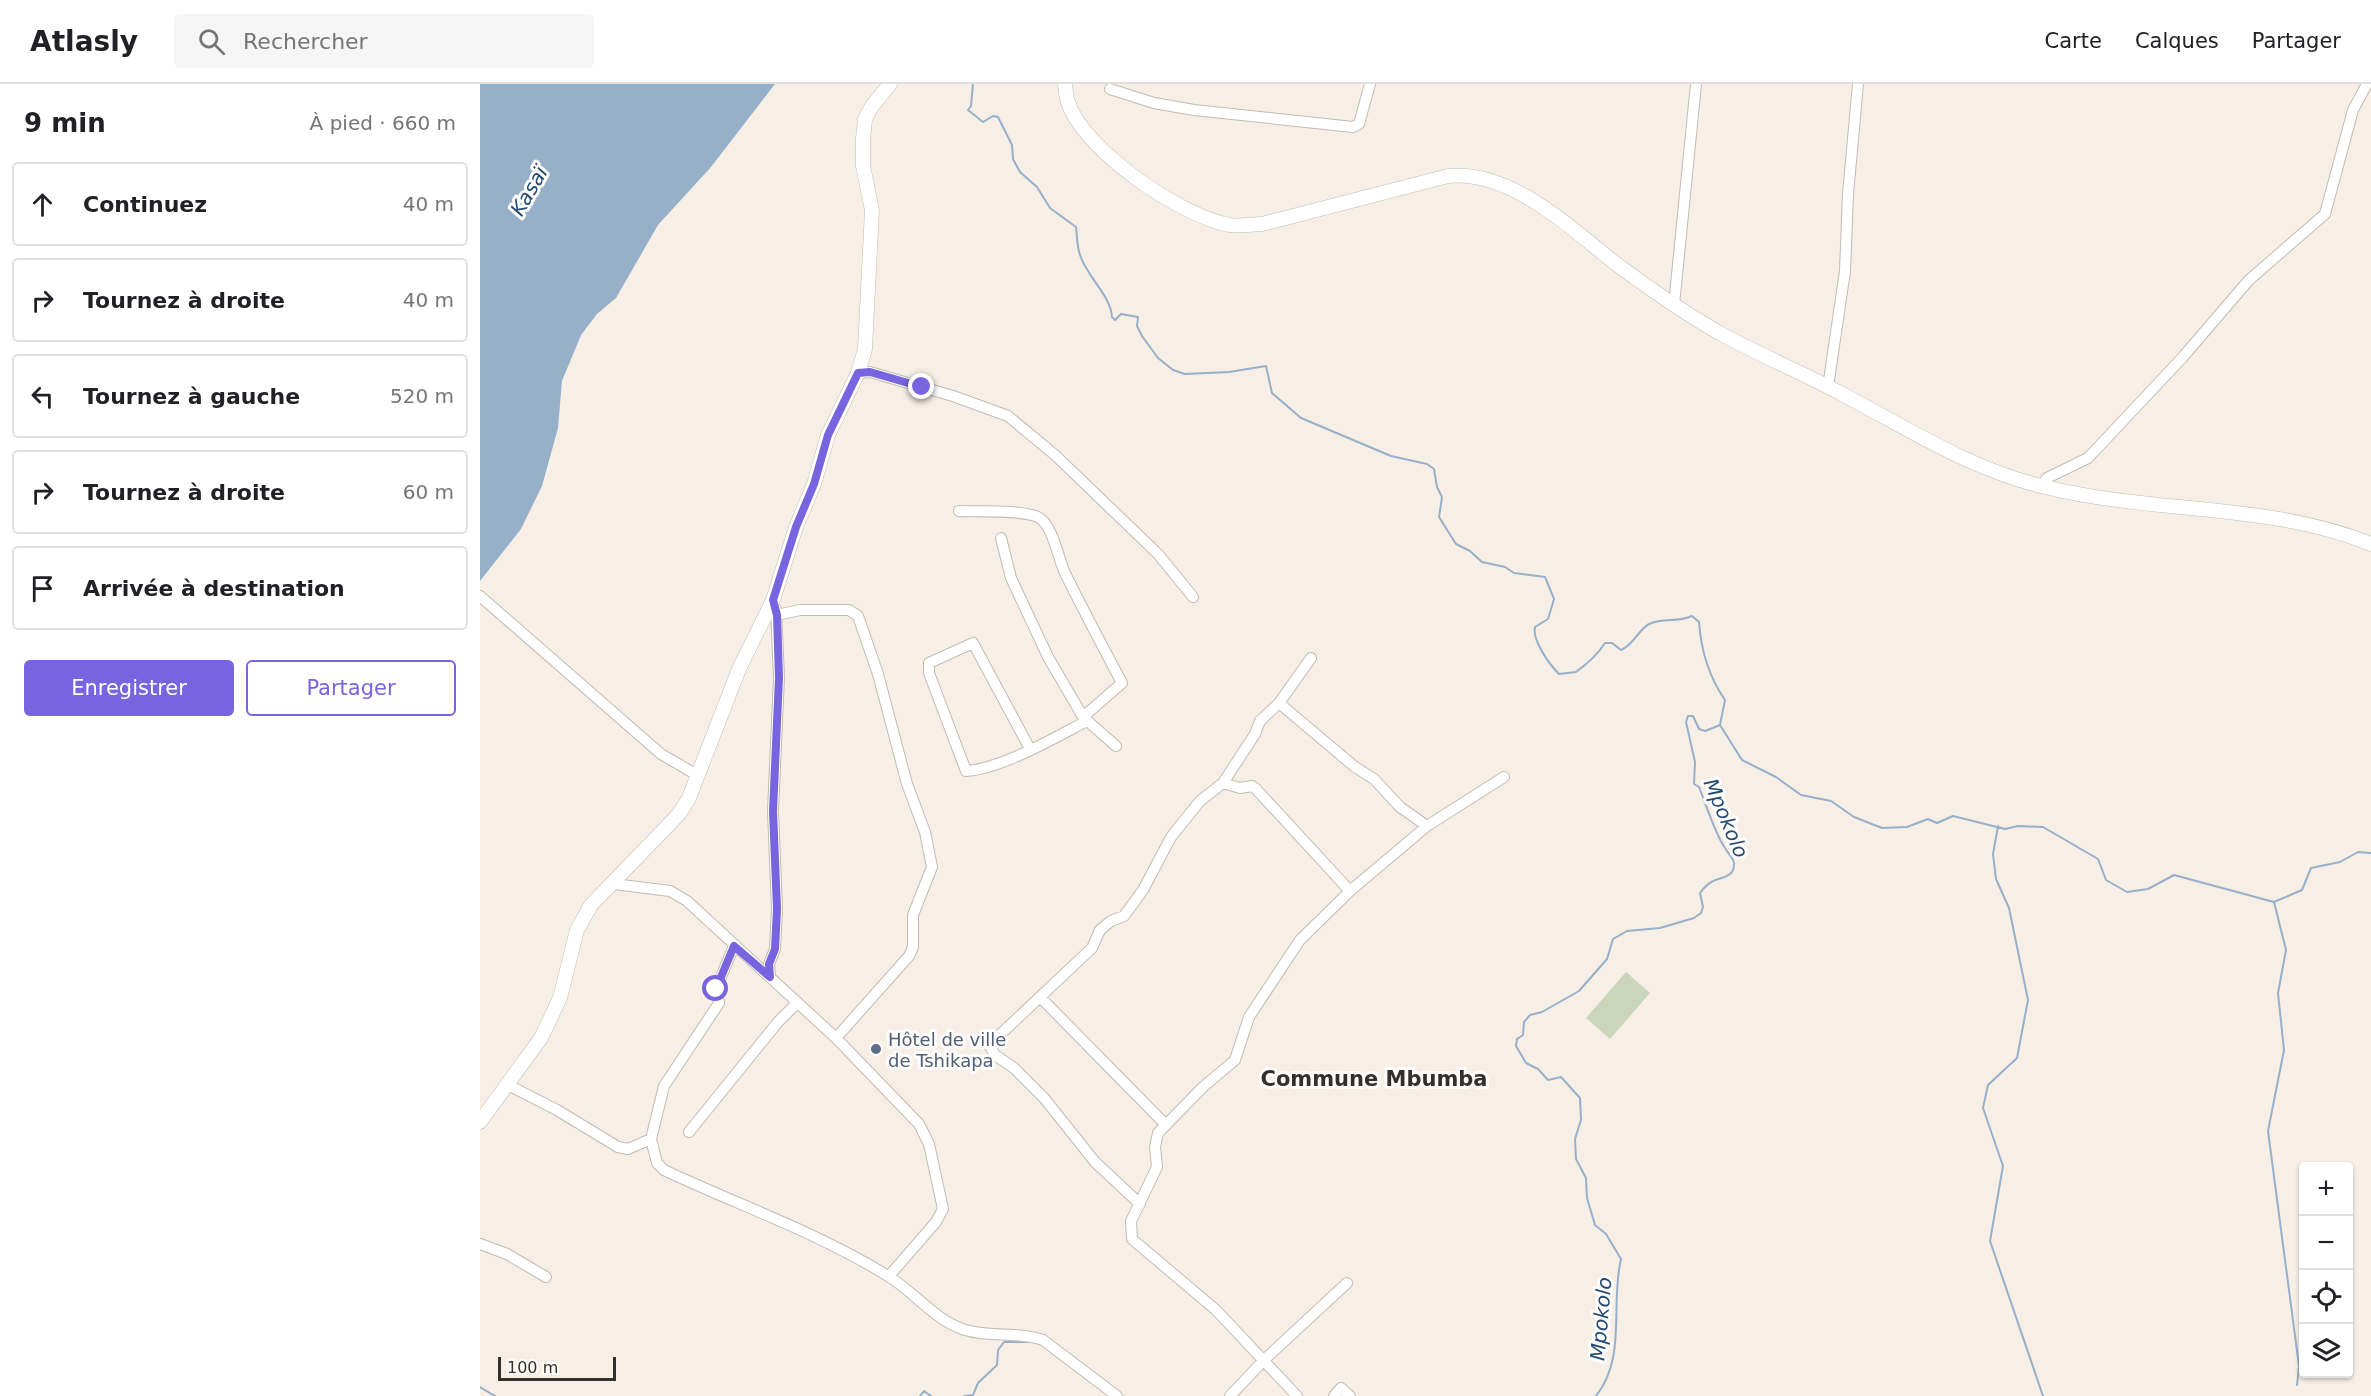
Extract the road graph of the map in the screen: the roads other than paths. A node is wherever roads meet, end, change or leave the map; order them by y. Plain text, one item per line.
1 (890, 84) edge
2 (1065, 84) edge
3 (1370, 84) edge
4 (1696, 84) edge
5 (1858, 84) edge
6 (2367, 84) edge
7 (1110, 89) dead end
8 (1674, 305) junction
9 (858, 373) junction
10 (1828, 387) junction
11 (2041, 486) junction
12 (959, 511) dead end
13 (1001, 538) dead end
14 (2371, 544) edge
15 (480, 596) edge
16 (1193, 597) dead end
17 (773, 600) junction
18 (777, 615) junction
19 (1311, 658) dead end
20 (1279, 703) junction
21 (1085, 719) junction
22 (1116, 746) dead end
23 (1030, 749) junction
24 (697, 775) junction
25 (1504, 777) dead end
26 (1223, 783) junction
27 (1427, 826) junction
28 (614, 884) junction
29 (1350, 891) junction
30 (734, 946) junction
31 (770, 977) junction
32 (1040, 997) junction
33 (796, 1004) junction
34 (836, 1038) junction
35 (508, 1085) junction
36 (480, 1122) edge
37 (1165, 1124) junction
38 (689, 1132) dead end
39 (651, 1139) junction
40 (1140, 1204) junction
41 (480, 1244) edge
42 (889, 1276) junction
43 (546, 1277) dead end
44 (1347, 1283) dead end
45 (1263, 1360) junction
46 (1117, 1396) edge
47 (1230, 1396) edge
48 (1297, 1396) edge
49 (1334, 1396) edge
50 (1350, 1396) edge

1 - 9 main road
2 - 8 main road
3 - 7 street
4 - 8 street
5 - 10 street
6 - 11 street
8 - 10 main road
9 - 16 street
9 - 17 main road
10 - 11 main road
11 - 14 main road
12 - 21 street
13 - 21 street
15 - 24 street
17 - 18 street
17 - 24 main road
18 - 31 street
18 - 34 street
19 - 20 street
20 - 26 street
20 - 27 street
21 - 22 street
21 - 23 street
23 - 23 street
24 - 28 main road
25 - 27 street
26 - 29 street
26 - 32 street
27 - 29 street
28 - 30 street
28 - 35 main road
29 - 37 street
30 - 31 street
30 - 39 street
31 - 33 street
32 - 37 street
32 - 40 street
33 - 34 street
33 - 38 street
34 - 42 street
35 - 36 main road
35 - 39 street
37 - 40 street
39 - 42 street
40 - 45 street
41 - 43 street
42 - 46 street
44 - 45 street
45 - 47 street
45 - 48 street
49 - 50 street

